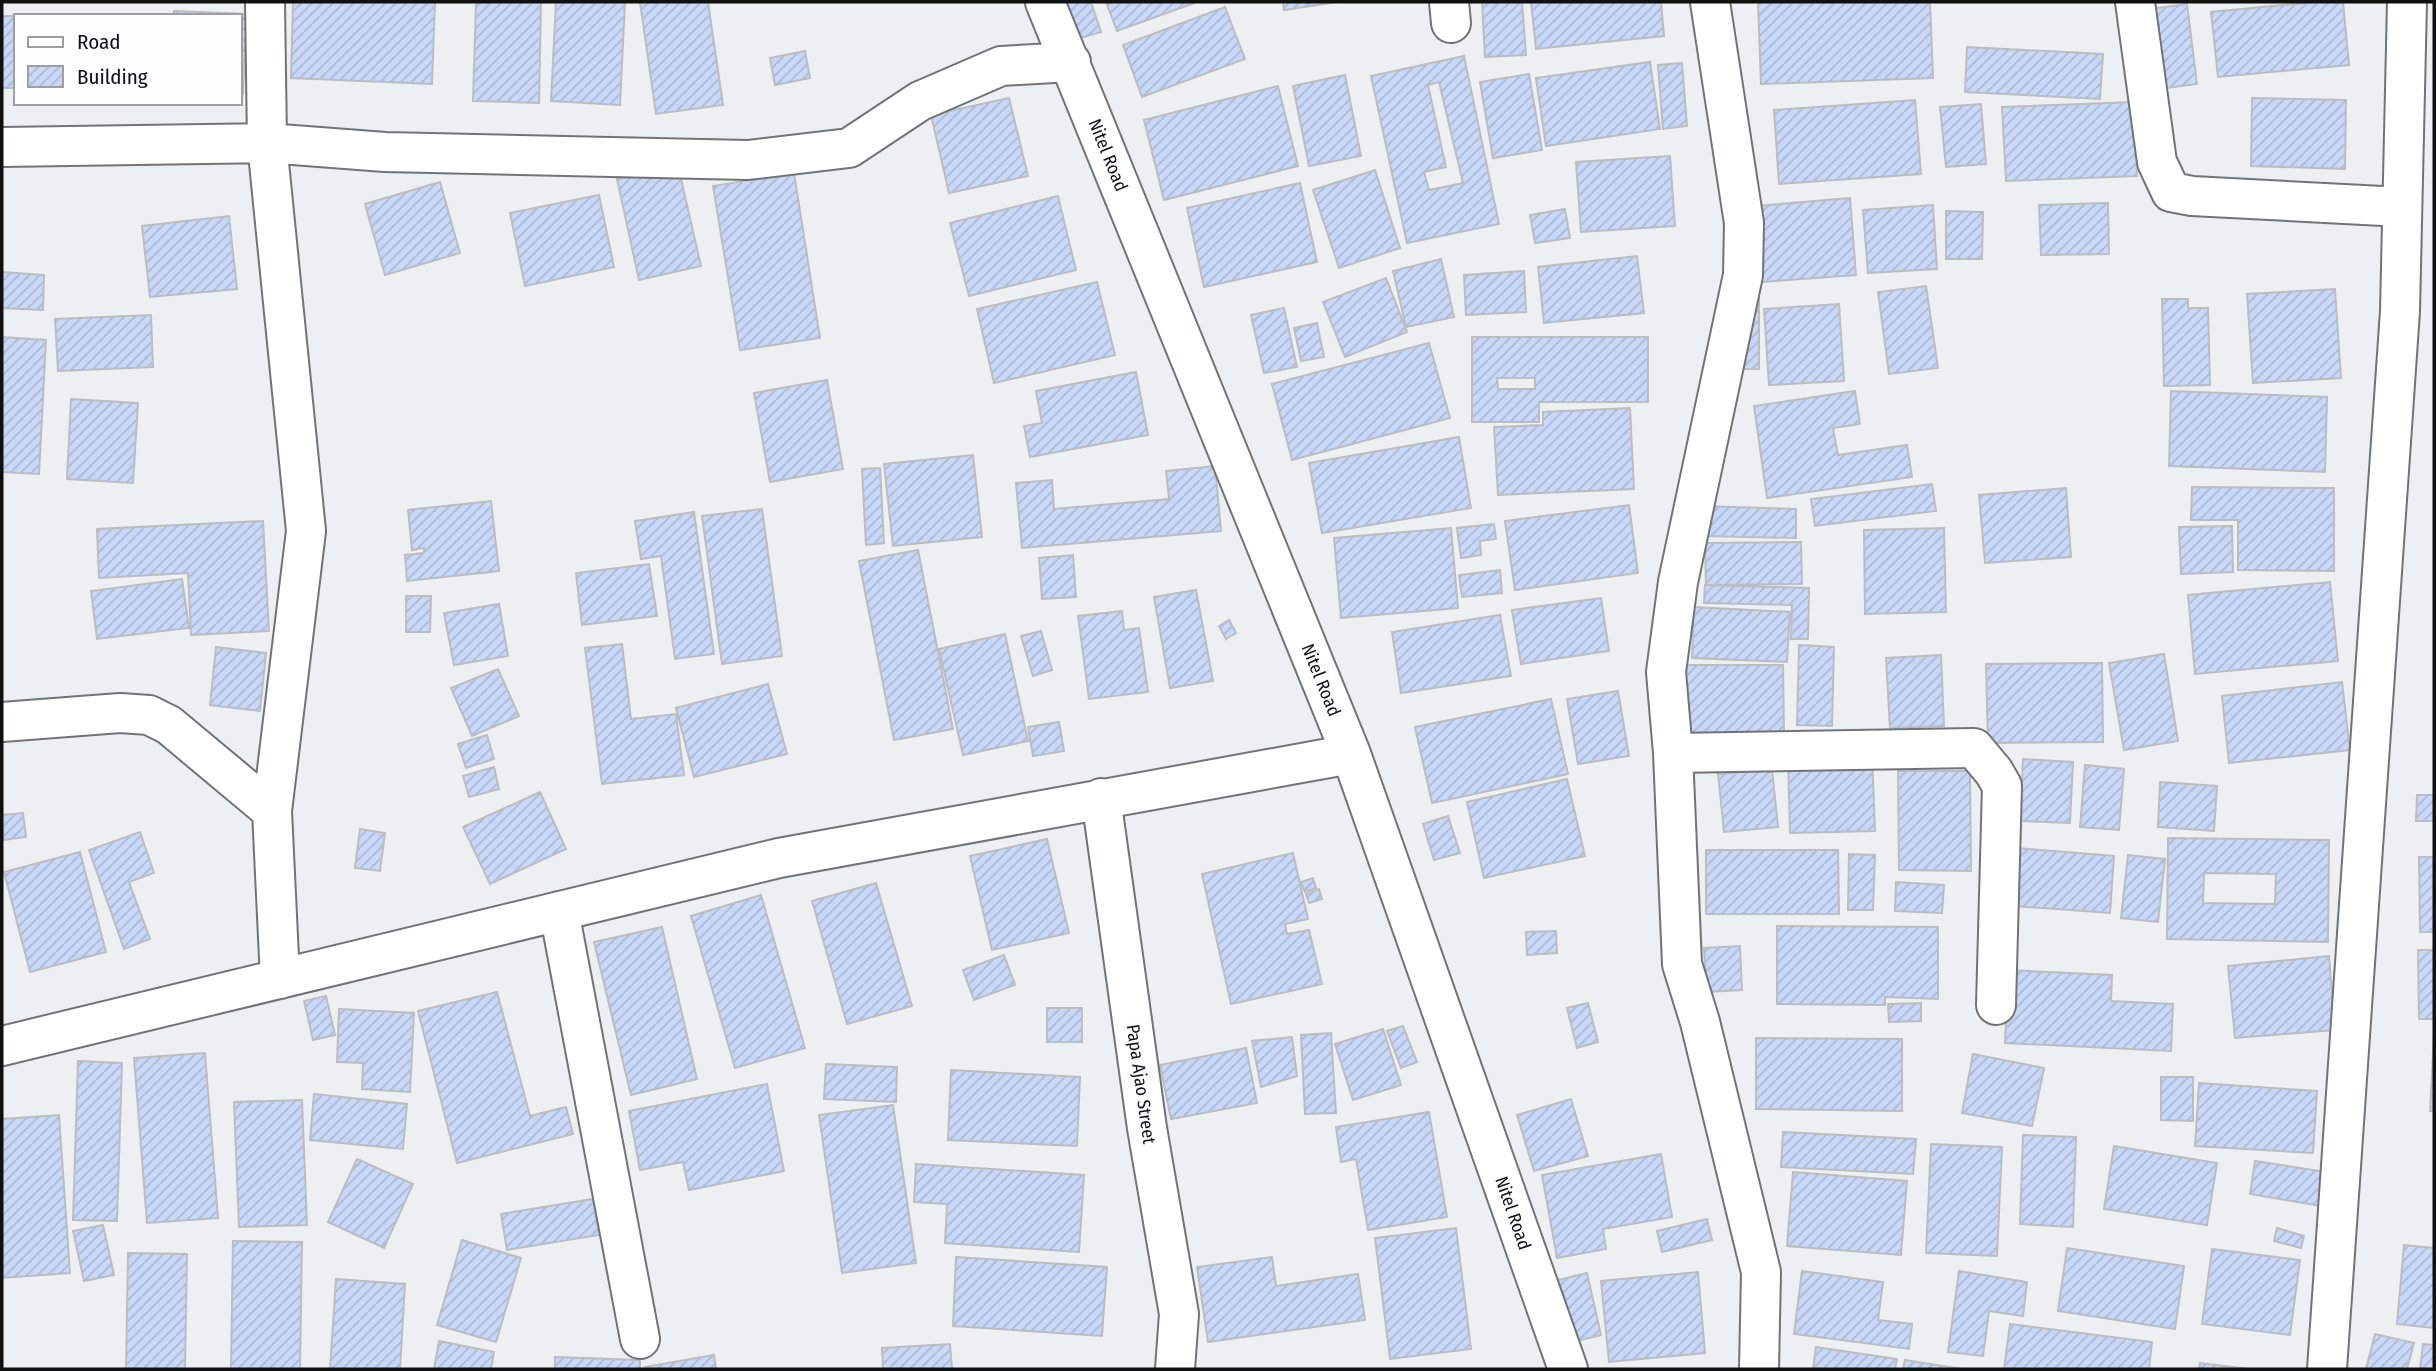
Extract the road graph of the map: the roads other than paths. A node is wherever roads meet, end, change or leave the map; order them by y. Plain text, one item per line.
1 (265, 2) edge
2 (1045, 2) edge
3 (1710, 2) edge
4 (2135, 2) edge
5 (2407, 2) edge
6 (1070, 62) junction
7 (267, 143) junction
8 (2, 147) edge
9 (2402, 207) junction
10 (2, 722) edge
11 (1673, 753) junction
12 (1351, 754) junction
13 (1101, 798) junction
14 (272, 811) junction
15 (559, 911) junction
16 (280, 979) junction
17 (1996, 1005) dead end
18 (2, 1046) edge
19 (640, 1339) dead end
20 (1175, 1369) edge
21 (1568, 1369) edge
22 (1759, 1369) edge
23 (2327, 1369) edge

1 - 7 street
2 - 6 street, Nitel Road
3 - 11 street
4 - 9 street
5 - 9 street
6 - 7 street
6 - 12 street, Nitel Road
7 - 8 street
7 - 14 street
9 - 23 street
10 - 14 street
11 - 17 street
11 - 22 street
12 - 13 street
12 - 21 street, Nitel Road
13 - 15 street
13 - 20 street, Papa Ajao Street
14 - 16 street
15 - 16 street
15 - 19 street
16 - 18 street

